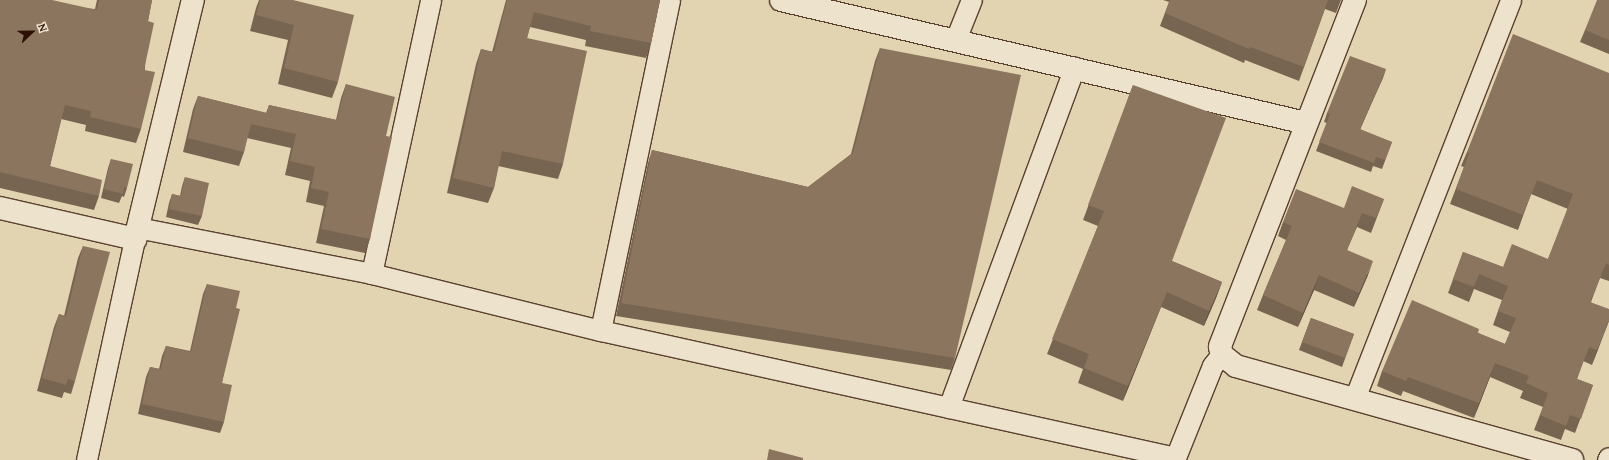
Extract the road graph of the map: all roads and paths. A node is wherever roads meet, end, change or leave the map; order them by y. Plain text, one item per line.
1 (193, 0) edge
2 (431, 0) edge
3 (670, 0) edge
4 (781, 0) edge
5 (972, 0) edge
6 (1355, 0) edge
7 (1511, 0) edge
8 (956, 40) junction
9 (1075, 68) junction
10 (1306, 123) junction
11 (0, 208) edge
12 (137, 234) junction
13 (372, 274) junction
14 (601, 330) junction
15 (1222, 355) junction
16 (1355, 399) junction
17 (949, 408) junction
18 (87, 460) edge
19 (1572, 460) edge

1 - 12 street
2 - 13 street
3 - 14 street
4 - 8 street
5 - 8 street
6 - 10 street
7 - 16 street
8 - 9 street
9 - 10 street
9 - 17 street
10 - 15 street
11 - 12 street
12 - 13 street
12 - 18 street
13 - 14 street
14 - 17 street
15 - 16 street
15 - 17 street
16 - 19 street

